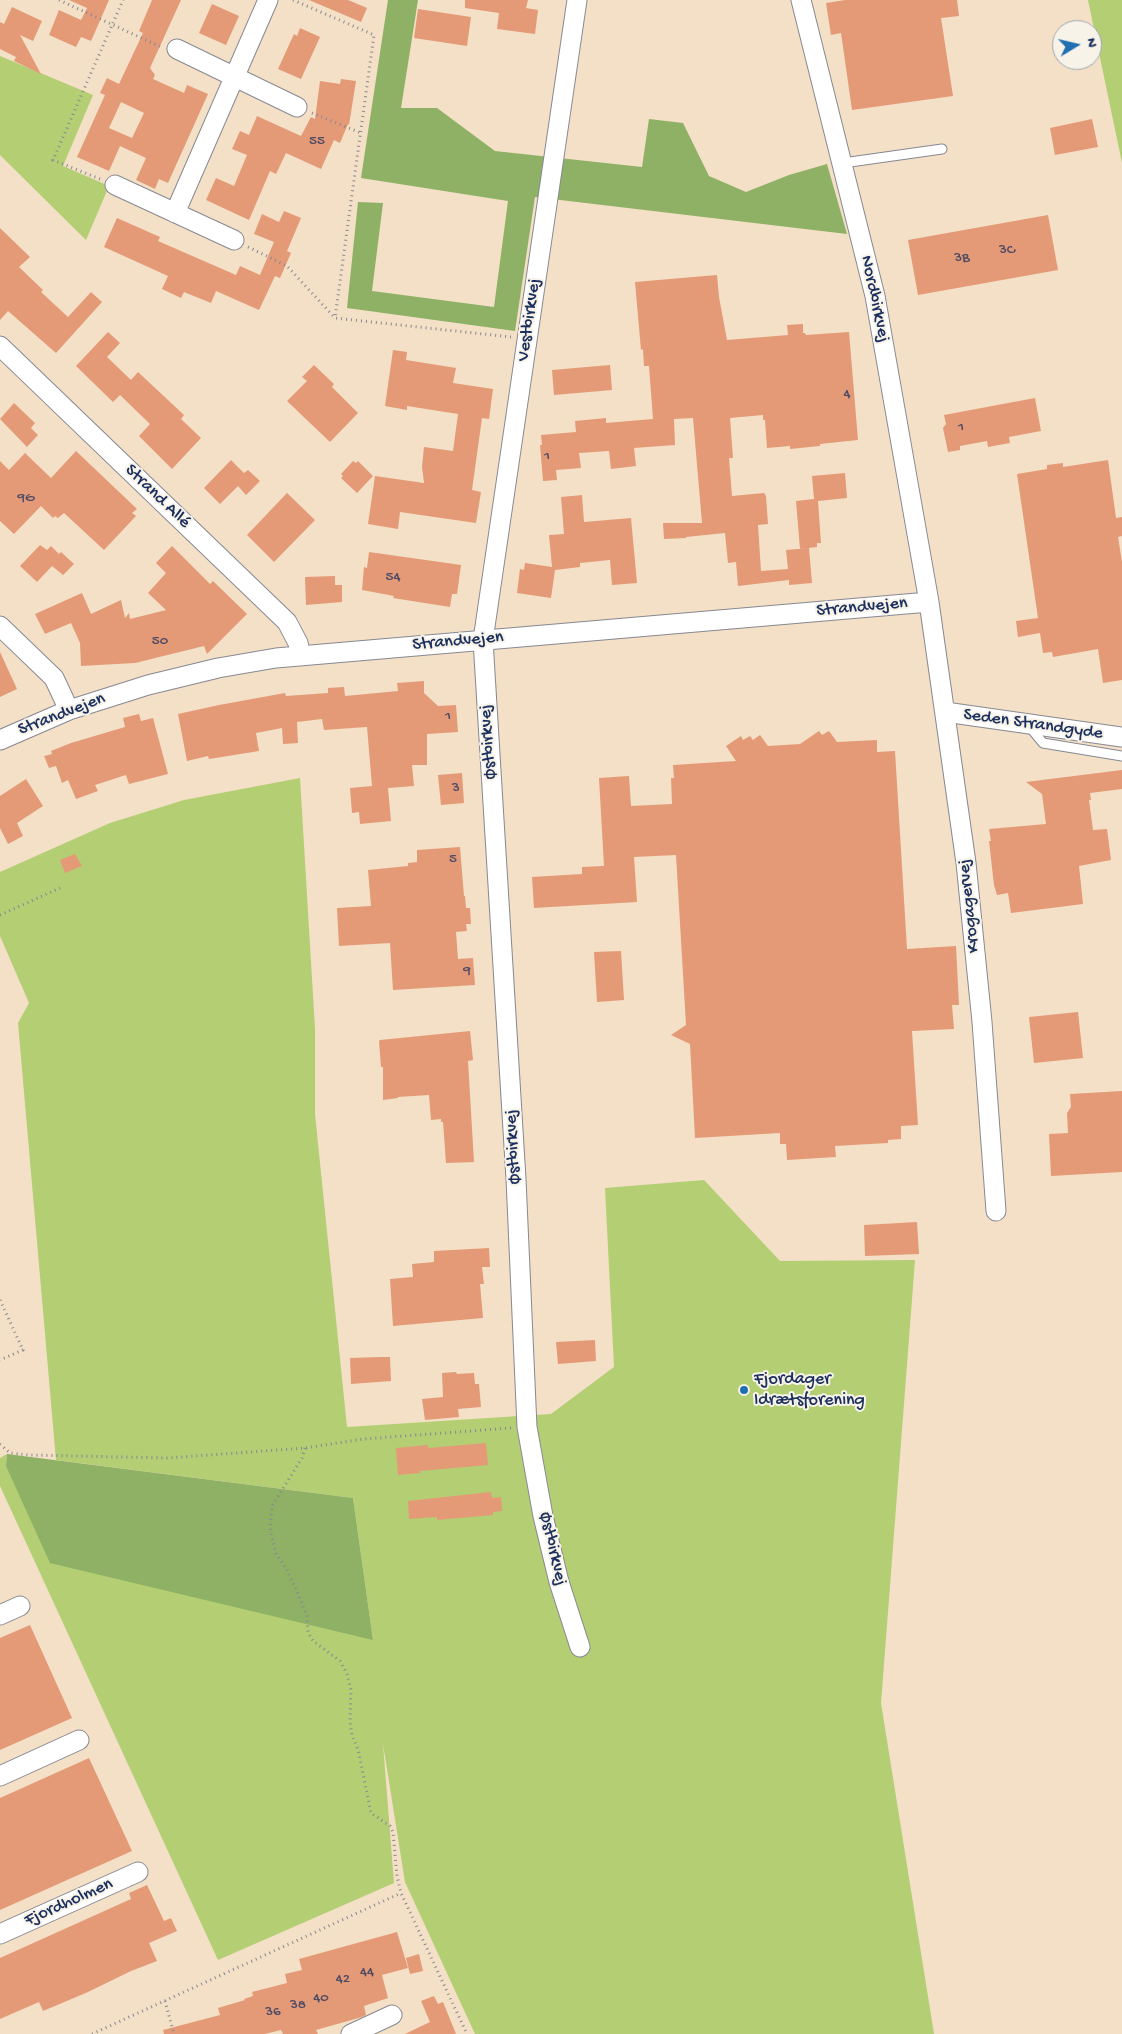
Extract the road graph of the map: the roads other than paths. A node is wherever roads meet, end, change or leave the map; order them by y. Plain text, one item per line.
1 (268, 0) edge
2 (577, 0) edge
3 (801, 0) edge
4 (177, 49) road end
5 (235, 77) junction
6 (297, 107) road end
7 (942, 149) dead end
8 (843, 163) junction
9 (114, 185) road end
10 (176, 213) junction
11 (234, 240) road end
12 (0, 346) edge
13 (929, 602) junction
14 (0, 626) edge
15 (483, 640) junction
16 (301, 656) junction
17 (68, 710) junction
18 (945, 712) junction
19 (1028, 724) junction
20 (1122, 737) edge
21 (0, 740) edge
22 (1122, 756) edge
23 (996, 1211) dead end
24 (20, 1606) dead end
25 (0, 1616) edge
26 (580, 1647) dead end
27 (79, 1740) dead end
28 (0, 1776) edge
29 (138, 1872) dead end
30 (0, 1934) edge
31 (392, 2015) dead end
32 (353, 2033) edge

1 - 5 street
2 - 15 street, Vestbirkvej
3 - 8 street, Nordbirkvej
4 - 5 street
5 - 6 street
5 - 10 street
7 - 8 lane
8 - 13 street, Nordbirkvej
9 - 10 street
10 - 11 street
12 - 16 street, Strand Allé
13 - 15 street, Strandvejen
13 - 18 street, Krogagervej
14 - 17 street
15 - 16 street, Strandvejen
15 - 26 street, Østbirkvej
16 - 17 street, Strandvejen
17 - 21 street, Strandvejen
18 - 19 street, Seden Strandgyde
18 - 23 street, Krogagervej
19 - 20 street, Seden Strandgyde
19 - 22 lane
24 - 25 street
27 - 28 street
29 - 30 street, Fjordholmen
31 - 32 street

